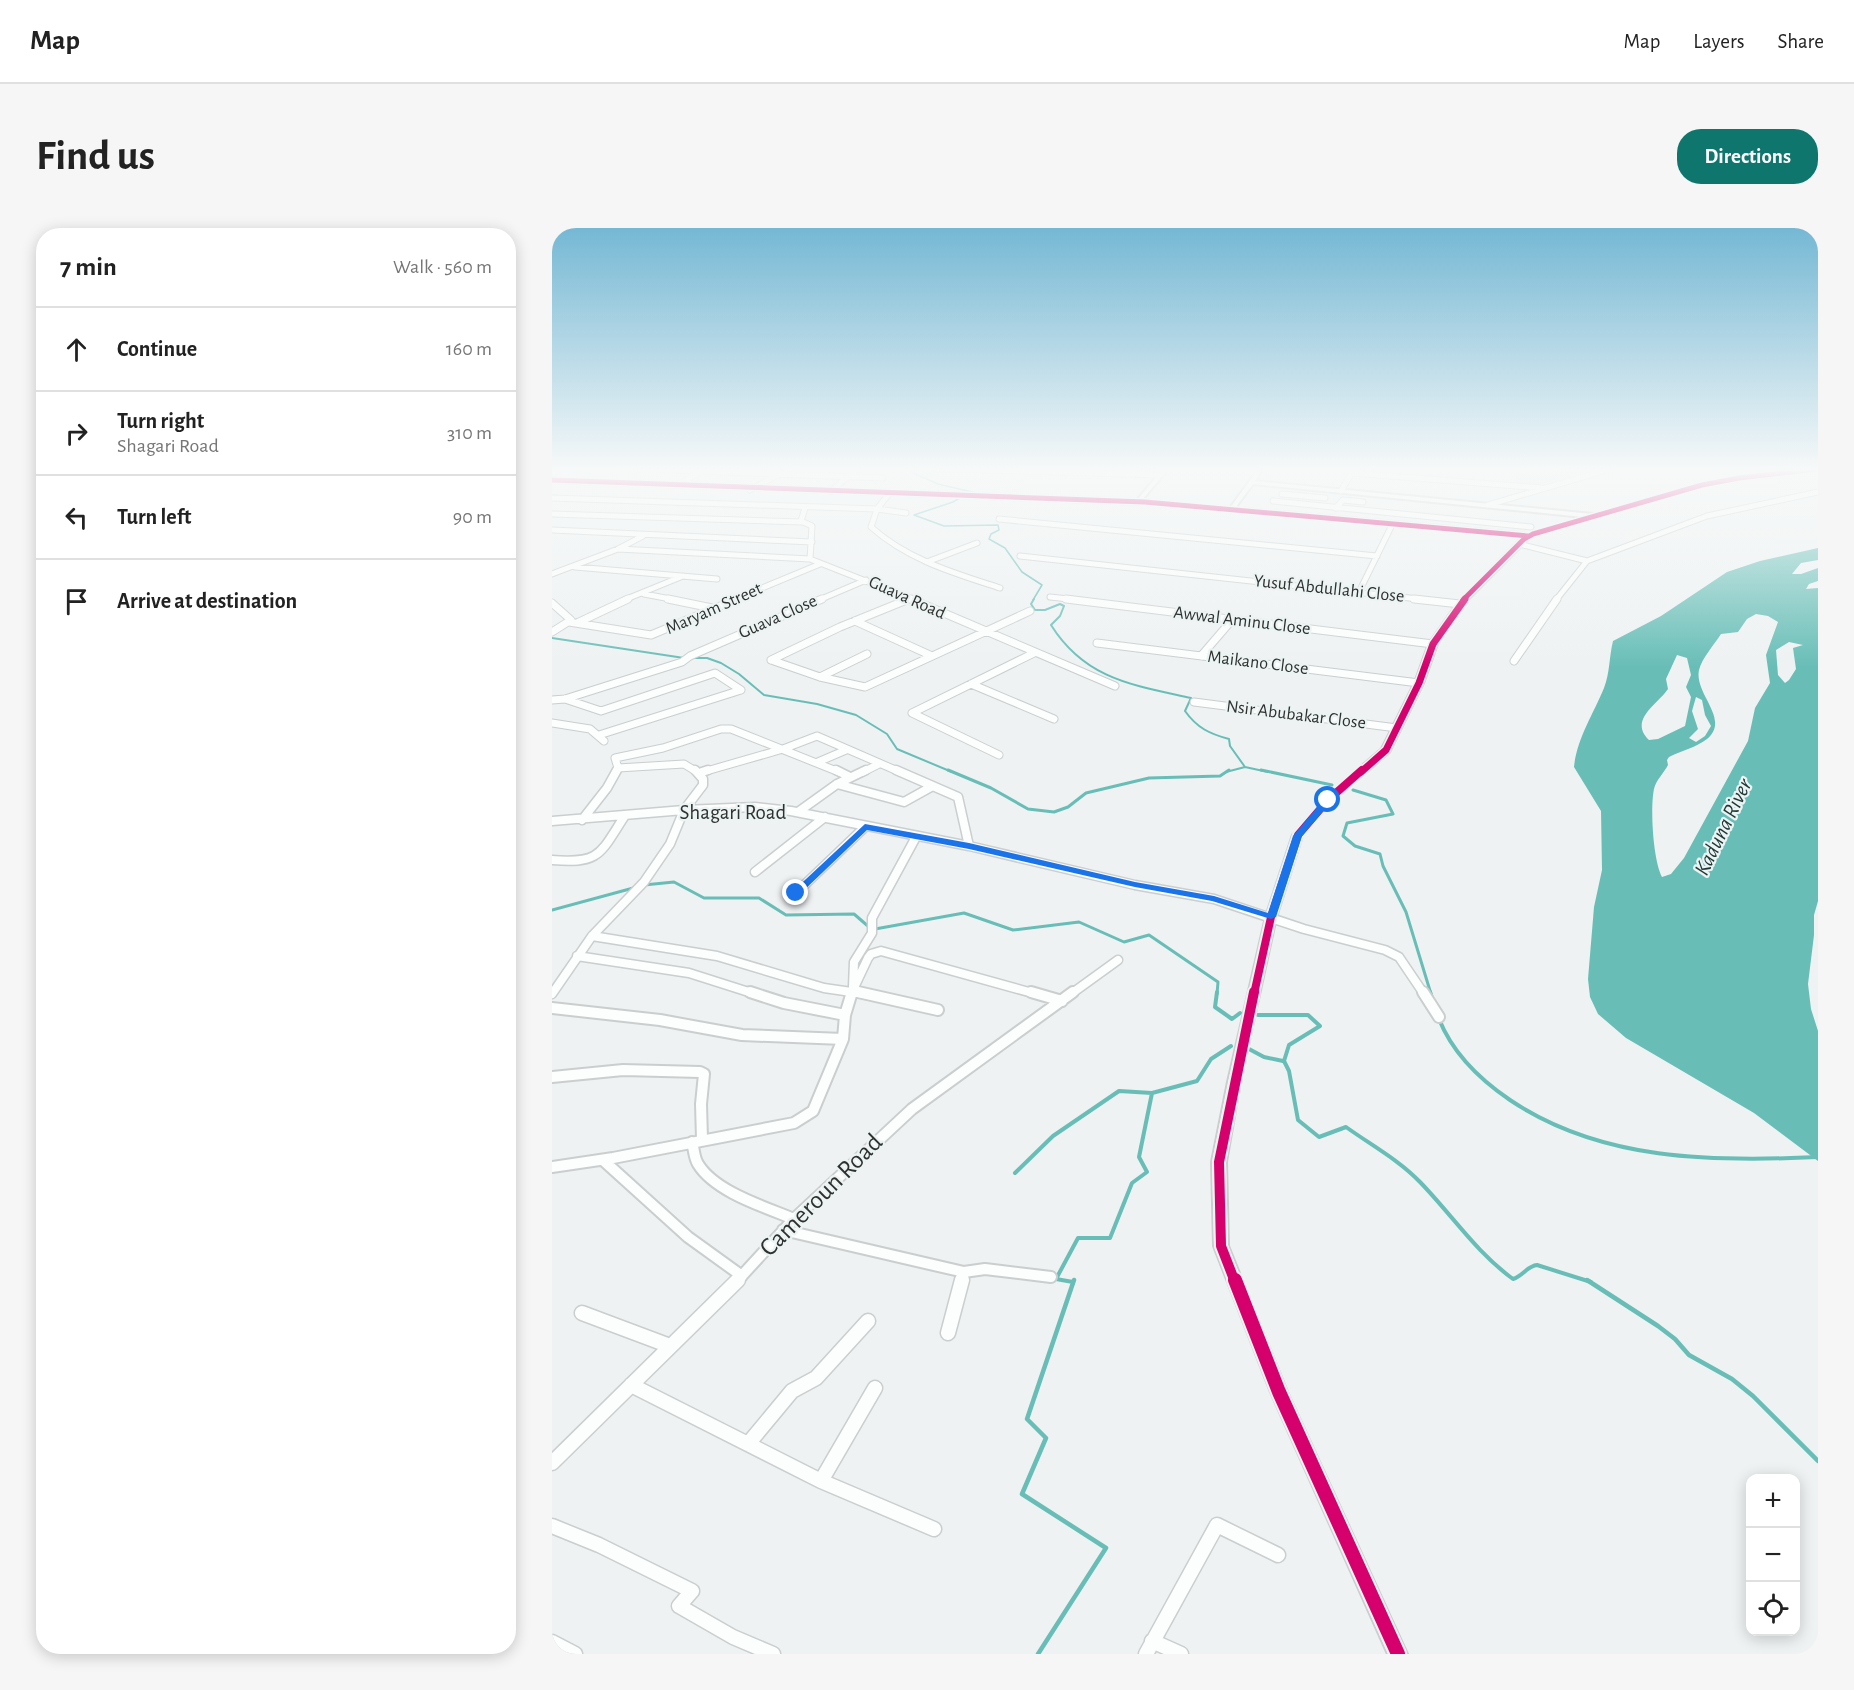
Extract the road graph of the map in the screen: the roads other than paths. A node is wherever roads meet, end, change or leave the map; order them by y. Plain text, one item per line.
1 (644, 535) edge
2 (656, 535) edge
3 (812, 535) edge
4 (880, 535) edge
5 (1158, 535) edge
6 (1387, 535) edge
7 (1476, 535) edge
8 (1477, 535) edge
9 (1540, 535) edge
10 (1658, 535) edge
11 (1524, 540) junction
12 (812, 542) junction
13 (977, 543) dead end
14 (618, 549) junction
15 (1020, 556) dead end
16 (1377, 556) junction
17 (810, 559) junction
18 (927, 561) junction
19 (1587, 561) junction
20 (820, 564) junction
21 (575, 567) junction
22 (552, 574) edge
23 (685, 575) junction
24 (717, 579) dead end
25 (866, 580) junction
26 (1000, 588) dead end
27 (1359, 592) junction
28 (644, 594) junction
29 (1050, 597) dead end
30 (909, 599) junction
31 (552, 603) edge
32 (1460, 604) junction
33 (712, 608) junction
34 (1030, 611) dead end
35 (1232, 620) junction
36 (855, 621) junction
37 (569, 622) junction
38 (577, 623) junction
39 (552, 632) edge
40 (985, 632) junction
41 (1097, 643) dead end
42 (1433, 644) junction
43 (1034, 653) junction
44 (867, 654) dead end
45 (932, 656) junction
46 (1201, 656) junction
47 (1514, 661) dead end
48 (820, 677) junction
49 (1419, 683) junction
50 (971, 684) junction
51 (1115, 686) dead end
52 (565, 699) junction
53 (552, 700) edge
54 (1194, 702) dead end
55 (1054, 719) dead end
56 (552, 723) edge
57 (1397, 728) junction
58 (783, 749) junction
59 (846, 750) junction
60 (999, 755) dead end
61 (818, 762) junction
62 (879, 764) junction
63 (618, 768) junction
64 (699, 773) junction
65 (850, 777) junction
66 (837, 784) junction
67 (931, 787) junction
68 (684, 810) junction
69 (798, 812) junction
70 (624, 817) junction
71 (825, 817) junction
72 (582, 820) junction
73 (552, 821) edge
74 (865, 827) junction
75 (916, 837) junction
76 (969, 846) junction
77 (552, 860) edge
78 (755, 872) dead end
79 (796, 893) dead end
80 (1271, 917) junction
81 (592, 936) junction
82 (577, 956) junction
83 (1118, 960) dead end
84 (554, 989) edge
85 (852, 991) junction
86 (1062, 1001) junction
87 (552, 1008) edge
88 (938, 1010) dead end
89 (845, 1015) junction
90 (1439, 1017) dead end
91 (843, 1039) junction
92 (552, 1077) edge
93 (697, 1141) junction
94 (604, 1161) junction
95 (552, 1167) edge
96 (794, 1219) junction
97 (783, 1230) junction
98 (964, 1272) junction
99 (742, 1275) junction
100 (1051, 1277) dead end
101 (582, 1313) dead end
102 (868, 1321) dead end
103 (948, 1333) dead end
104 (670, 1346) junction
105 (631, 1385) junction
106 (875, 1388) dead end
107 (748, 1444) junction
108 (552, 1463) edge
109 (821, 1481) junction
110 (552, 1526) edge
111 (934, 1529) dead end
112 (1278, 1555) dead end
113 (552, 1642) edge
114 (1149, 1647) edge
115 (574, 1654) edge
116 (773, 1654) edge
117 (1180, 1654) edge
118 (1398, 1654) edge

1 - 14 street
2 - 12 street
3 - 12 street
4 - 18 street
5 - 16 street
6 - 16 street
7 - 11 street
8 - 11 street
9 - 11 street
10 - 19 street
11 - 19 street
11 - 32 street
12 - 17 street
13 - 18 street
14 - 17 street, Guava Road
14 - 21 street
15 - 27 street, Yusuf Abdullahi Close
16 - 27 street
17 - 20 street, Guava Road
18 - 26 street
19 - 47 street
20 - 25 street, Guava Road
20 - 33 street, Maryam Street
21 - 22 street
21 - 23 street
23 - 24 street
23 - 28 street
25 - 30 street, Guava Road
25 - 52 street, Guava Close
27 - 32 street, Yusuf Abdullahi Close
28 - 33 street
28 - 38 street
29 - 35 street, Awwal Aminu Close
30 - 36 street
30 - 40 street, Guava Road
31 - 37 street
32 - 42 street
33 - 38 street, Maryam Street
34 - 40 street
35 - 42 street, Awwal Aminu Close
35 - 46 street
36 - 45 street
36 - 48 street
37 - 38 street, Maryam Street
37 - 39 street
40 - 43 street, Guava Road
40 - 45 street
41 - 46 street, Maikano Close
42 - 49 street
43 - 50 street
43 - 51 street, Guava Road
44 - 48 street
45 - 48 street
46 - 49 street, Maikano Close
49 - 57 street
50 - 55 street
50 - 60 street
52 - 53 street
52 - 56 street
54 - 57 street, Nsir Abubakar Close
57 - 80 street
58 - 59 street
58 - 61 street
58 - 63 street
58 - 64 street
59 - 61 street
59 - 62 street
61 - 65 street
62 - 65 street
62 - 67 street
63 - 64 street
63 - 72 street
64 - 68 street
65 - 66 street
66 - 67 street
66 - 69 street
67 - 76 street
68 - 69 street, Shagari Road
68 - 70 street, Shagari Road
68 - 81 street
69 - 71 street, Shagari Road
70 - 72 street, Shagari Road
70 - 77 street
71 - 74 street, Shagari Road
71 - 78 street
72 - 73 street, Shagari Road
74 - 75 street, Shagari Road
74 - 79 street
75 - 76 street, Shagari Road
75 - 85 street
76 - 80 street, Shagari Road
80 - 90 street, Shagari Road
80 - 118 street
81 - 82 street
81 - 85 street
82 - 84 street
82 - 89 street
83 - 86 street, Cameroun Road
85 - 86 street
85 - 88 street
85 - 89 street
86 - 96 street, Cameroun Road
87 - 91 street
89 - 91 street
91 - 93 street
92 - 93 street
93 - 94 street
93 - 96 street
94 - 95 street
94 - 99 street
96 - 97 street, Cameroun Road
97 - 98 street
97 - 99 street, Cameroun Road
98 - 100 street
98 - 103 street
99 - 104 street, Cameroun Road
101 - 104 street
102 - 107 street
104 - 105 street, Cameroun Road
105 - 107 street
105 - 108 street, Cameroun Road
106 - 109 street
107 - 109 street
109 - 111 street
110 - 116 street
112 - 114 street
113 - 115 street
114 - 117 street

